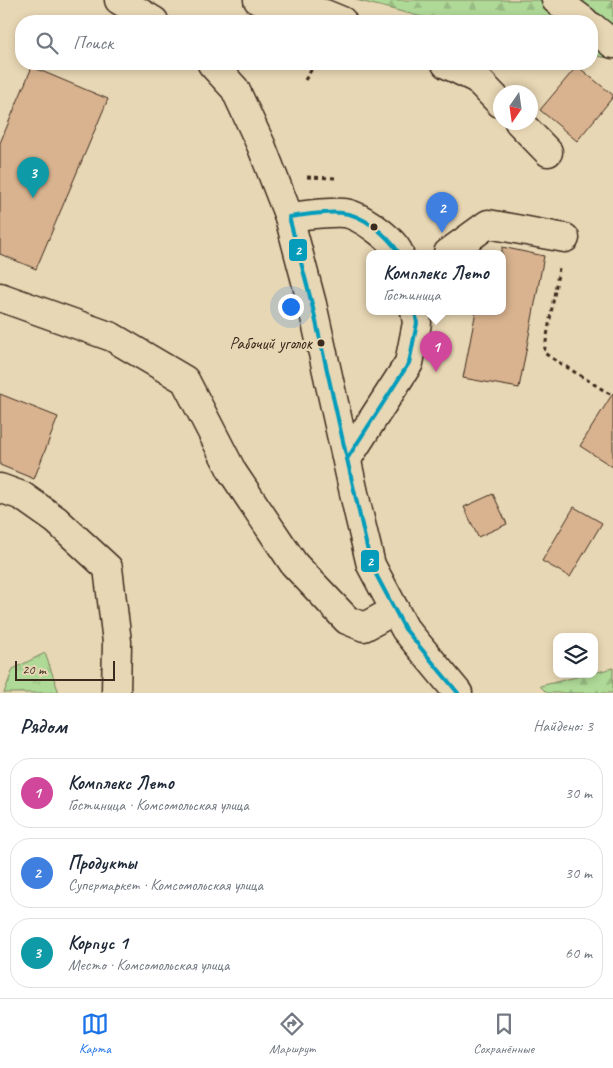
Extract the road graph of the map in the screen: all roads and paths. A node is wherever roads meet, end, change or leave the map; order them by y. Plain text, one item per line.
1 (119, 0) edge
2 (258, 0) edge
3 (556, 0) edge
4 (144, 15) edge
5 (327, 15) edge
6 (576, 15) edge
7 (598, 32) edge
8 (613, 44) edge
9 (218, 70) edge
10 (311, 70) edge
11 (458, 70) edge
12 (305, 80) dead end
13 (493, 96) edge
14 (527, 130) edge
15 (548, 152) dead end
16 (289, 216) junction
17 (565, 238) joint
18 (398, 250) edge
19 (452, 250) edge
20 (0, 297) edge
21 (416, 315) edge
22 (613, 396) edge
23 (347, 459) junction
24 (0, 488) edge
25 (395, 610) junction
26 (116, 693) edge
27 (458, 693) edge

1 - 4 main road
2 - 5 main road
3 - 6 main road
7 - 8 main road
9 - 16 main road
10 - 12 path
11 - 13 main road
14 - 15 main road
16 - 18 main road
16 - 23 main road
17 - 19 main road
17 - 22 path
20 - 25 main road
21 - 23 main road
23 - 25 main road
24 - 26 main road
25 - 27 main road

